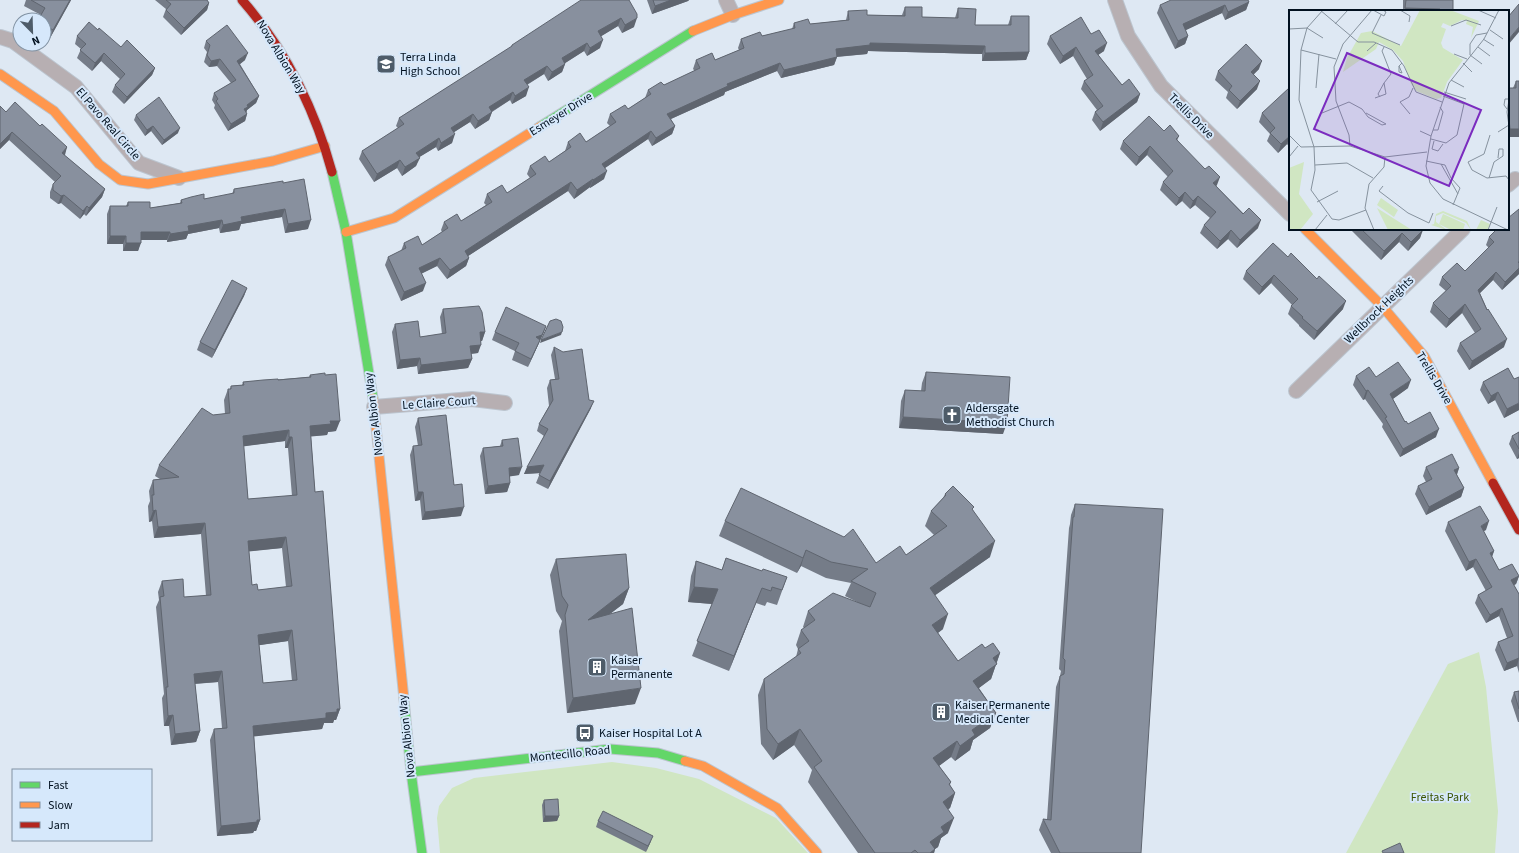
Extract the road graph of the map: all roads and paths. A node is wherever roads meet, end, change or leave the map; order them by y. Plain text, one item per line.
1 (242, 0) edge
2 (726, 0) edge
3 (779, 0) edge
4 (1115, 0) edge
5 (732, 15) junction
6 (0, 37) edge
7 (0, 74) edge
8 (325, 146) junction
9 (179, 178) junction
10 (1289, 213) edge
11 (1306, 230) edge
12 (1462, 230) edge
13 (346, 232) junction
14 (1383, 306) junction
15 (1296, 391) dead end
16 (505, 403) dead end
17 (374, 407) junction
18 (1519, 530) edge
19 (410, 772) junction
20 (422, 853) edge
21 (817, 853) edge

1 - 8 street, Nova Albion Way
2 - 5 street
3 - 5 street, Esmeyer Drive
4 - 10 street, Trellis Drive
5 - 13 street, Esmeyer Drive
6 - 9 street, El Pavo Real Circle
7 - 9 street
8 - 9 street
8 - 13 street, Nova Albion Way
11 - 14 street, Trellis Drive
12 - 14 street, Wellbrock Heights
13 - 17 street, Nova Albion Way
14 - 15 street, Wellbrock Heights
14 - 18 street, Trellis Drive
16 - 17 street, Le Claire Court
17 - 19 street, Nova Albion Way
19 - 20 street, Nova Albion Way
19 - 21 street, Montecillo Road

